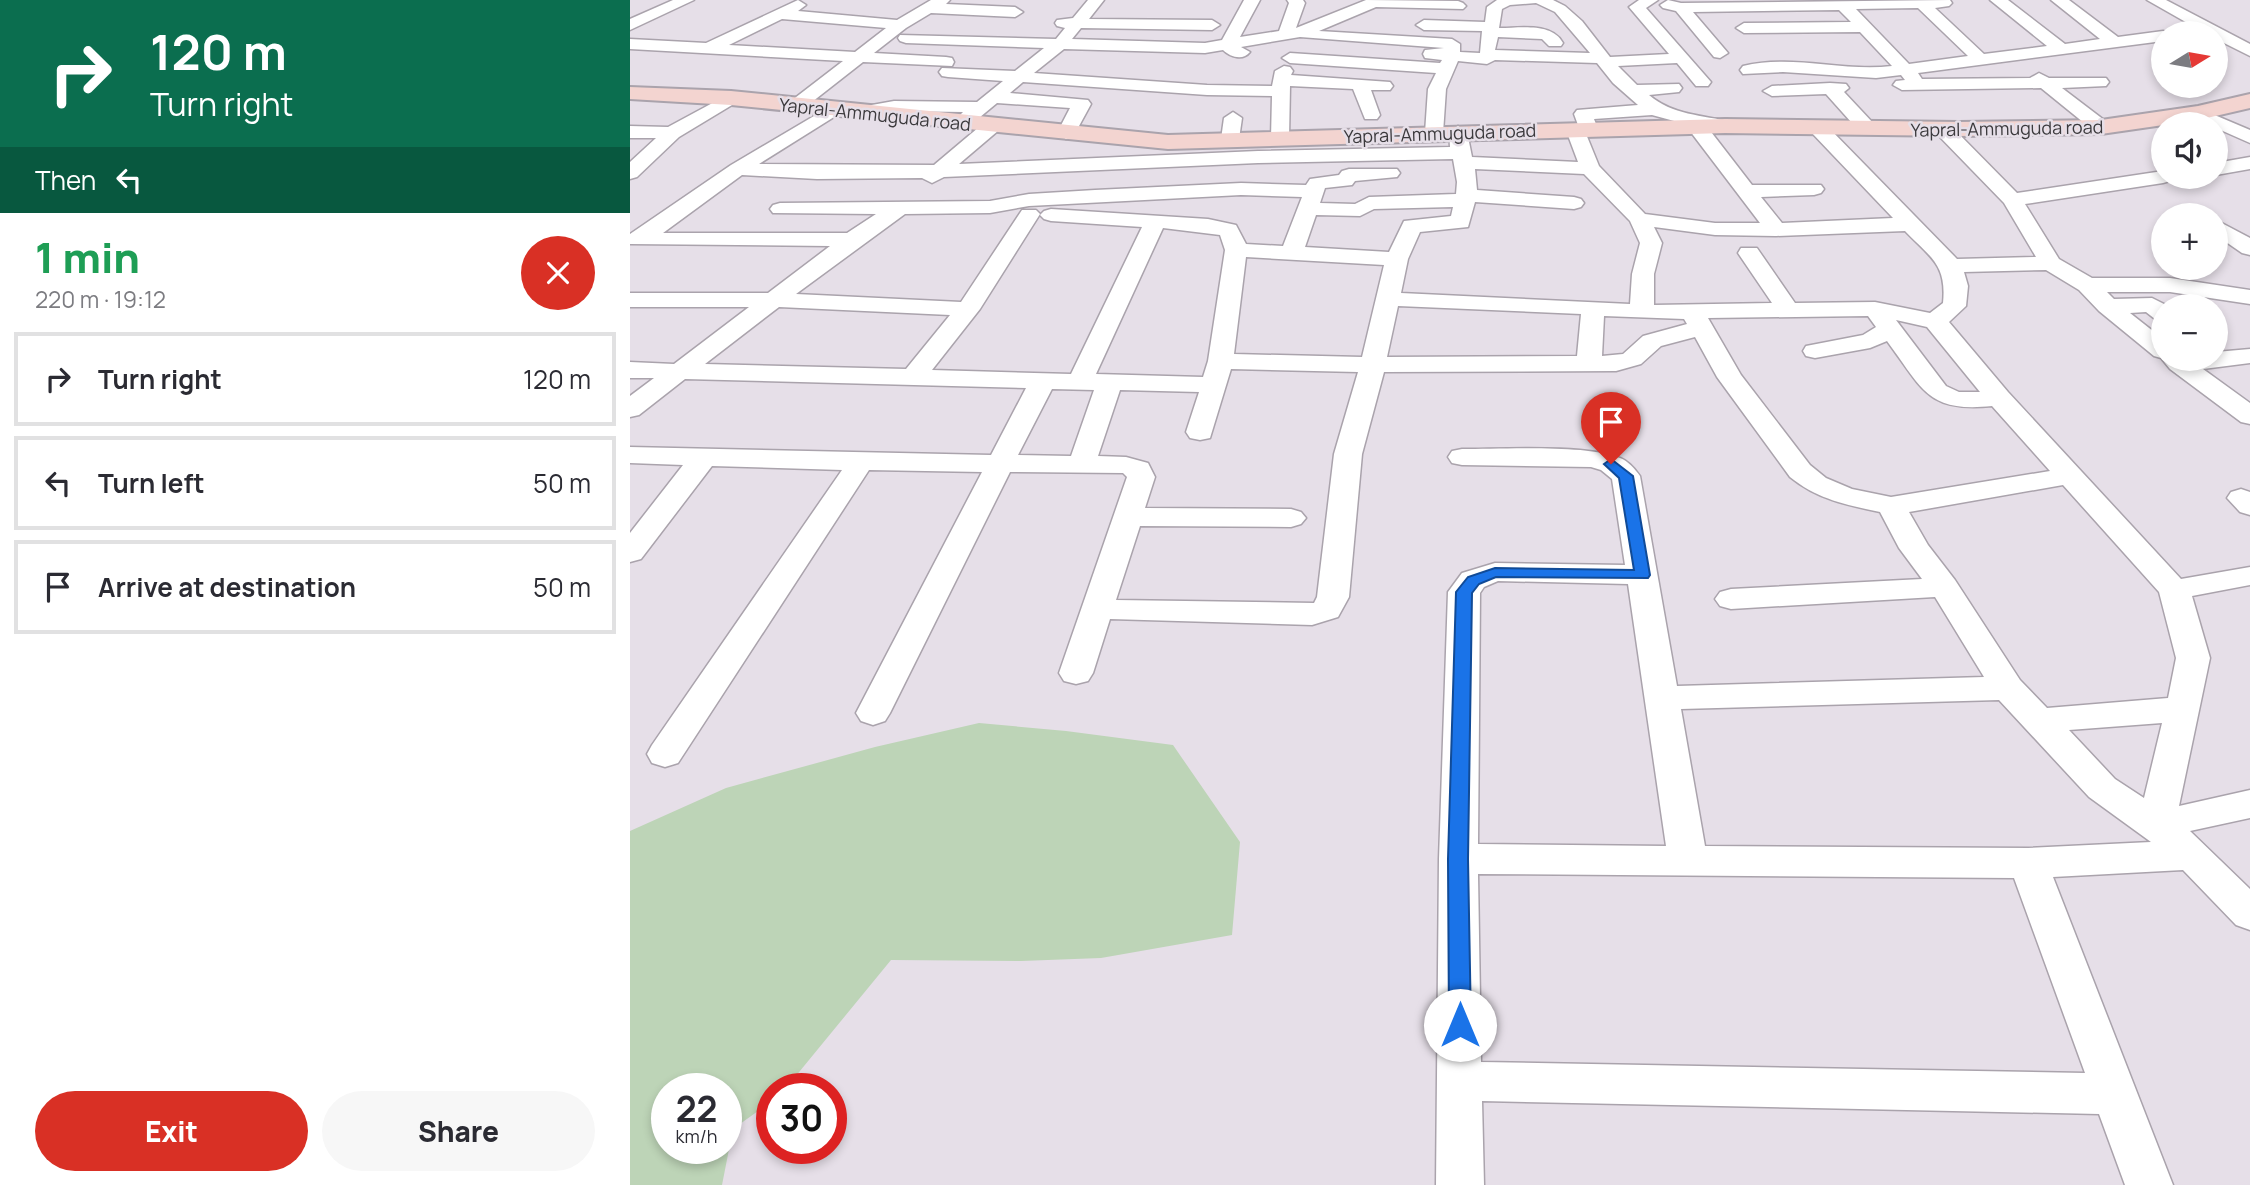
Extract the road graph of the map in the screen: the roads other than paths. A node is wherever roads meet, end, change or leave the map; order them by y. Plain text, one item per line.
1 (686, 0) edge
2 (809, 0) edge
3 (1028, 0) edge
4 (1096, 0) edge
5 (1252, 0) edge
6 (1295, 0) edge
7 (1530, 0) edge
8 (1541, 0) edge
9 (1648, 0) edge
10 (1998, 0) edge
11 (2059, 0) edge
12 (2155, 0) edge
13 (1377, 1) edge
14 (1900, 2) edge
15 (1921, 3) junction
16 (1944, 3) dead end
17 (934, 4) edge
18 (1842, 4) junction
19 (1127, 6) dead end
20 (1170, 6) dead end
21 (1481, 7) junction
22 (1721, 7) junction
23 (1223, 8) dead end
24 (1681, 8) junction
25 (780, 14) junction
26 (2194, 21) edge
27 (1331, 22) junction
28 (1077, 23) junction
29 (1384, 23) dead end
30 (1116, 24) junction
31 (1411, 24) dead end
32 (630, 25) edge
33 (900, 25) junction
34 (1157, 25) junction
35 (1212, 25) junction
36 (1863, 27) junction
37 (1744, 28) junction
38 (1491, 30) junction
39 (884, 37) junction
40 (2151, 37) edge
41 (2228, 39) edge
42 (2113, 41) junction
43 (1019, 43) junction
44 (1295, 43) junction
45 (1555, 43) dead end
46 (630, 44) edge
47 (1060, 44) junction
48 (1761, 44) dead end
49 (1228, 46) junction
50 (1104, 47) junction
51 (1143, 48) junction
52 (1205, 48) junction
53 (2060, 48) junction
54 (708, 49) junction
55 (2250, 51) edge
56 (1720, 53) dead end
57 (2010, 54) junction
58 (1001, 56) dead end
59 (858, 57) junction
60 (1041, 57) junction
61 (1978, 57) junction
62 (1681, 58) junction
63 (1450, 62) junction
64 (1486, 63) junction
65 (1606, 63) junction
66 (1164, 64) dead end
67 (1903, 69) junction
68 (1538, 70) dead end
69 (1749, 70) dead end
70 (1017, 76) junction
71 (1702, 82) dead end
72 (2100, 82) dead end
73 (2045, 83) junction
74 (1360, 85) junction
75 (1920, 85) junction
76 (1399, 87) dead end
77 (1673, 88) dead end
78 (1830, 88) junction
79 (1633, 91) junction
80 (1772, 91) dead end
81 (1280, 92) junction
82 (630, 93) edge
83 (731, 98) junction
84 (2250, 102) edge
85 (797, 105) junction
86 (836, 108) junction
87 (1654, 109) junction
88 (989, 110) junction
89 (861, 112) junction
90 (2203, 112) edge
91 (1371, 115) dead end
92 (1946, 118) junction
93 (2151, 120) edge
94 (1232, 121) junction
95 (1726, 126) junction
96 (1697, 127) junction
97 (2101, 127) junction
98 (2228, 127) edge
99 (1818, 128) junction
100 (1867, 128) junction
101 (1582, 130) junction
102 (630, 132) edge
103 (1434, 132) junction
104 (1066, 133) junction
105 (672, 134) junction
106 (2250, 137) edge
107 (1280, 138) junction
108 (1461, 155) junction
109 (2250, 163) edge
110 (2228, 167) edge
111 (1590, 168) junction
112 (738, 169) junction
113 (937, 172) junction
114 (630, 173) edge
115 (2151, 179) edge
116 (1814, 189) dead end
117 (1746, 191) junction
118 (1465, 197) junction
119 (1311, 200) junction
120 (2012, 200) junction
121 (1574, 203) dead end
122 (990, 207) junction
123 (900, 208) junction
124 (780, 209) dead end
125 (1029, 214) junction
126 (1639, 219) junction
127 (2238, 219) dead end
128 (2228, 221) edge
129 (1155, 222) junction
130 (1908, 225) junction
131 (1715, 229) junction
132 (1776, 230) junction
133 (2228, 232) edge
134 (635, 239) edge
135 (852, 240) junction
136 (1651, 243) junction
137 (2250, 248) edge
138 (1236, 250) junction
139 (1292, 252) junction
140 (1749, 253) dead end
141 (1397, 260) junction
142 (2051, 263) junction
143 (1951, 266) junction
144 (2087, 285) junction
145 (2250, 297) edge
146 (1388, 299) junction
147 (630, 300) edge
148 (775, 300) junction
149 (2151, 305) edge
150 (2107, 306) junction
151 (1593, 308) junction
152 (968, 309) junction
153 (1875, 309) junction
154 (1789, 311) junction
155 (1642, 313) junction
156 (1697, 321) junction
157 (1935, 321) junction
158 (1890, 329) junction
159 (2151, 341) edge
160 (1815, 351) dead end
161 (2250, 356) edge
162 (2228, 357) edge
163 (1221, 361) junction
164 (1589, 363) junction
165 (1373, 365) junction
166 (630, 370) edge
167 (680, 371) junction
168 (2191, 371) edge
169 (912, 379) junction
170 (1042, 382) junction
171 (1080, 382) junction
172 (1109, 383) junction
173 (1212, 385) junction
174 (1999, 398) junction
175 (2243, 406) edge
176 (630, 409) edge
177 (1200, 432) dead end
178 (630, 455) edge
179 (704, 457) junction
180 (1462, 457) dead end
181 (861, 462) junction
182 (1000, 463) junction
183 (1082, 464) junction
184 (2068, 475) junction
185 (1891, 506) junction
186 (1129, 517) junction
187 (1291, 518) dead end
188 (630, 552) edge
189 (1642, 575) junction
190 (2250, 576) edge
191 (1944, 587) junction
192 (2174, 590) junction
193 (1731, 599) dead end
194 (1098, 609) junction
195 (1076, 673) dead end
196 (2008, 688) junction
197 (1662, 698) junction
198 (2183, 709) junction
199 (873, 713) dead end
200 (2038, 721) junction
201 (664, 754) dead end
202 (2250, 804) edge
203 (2156, 825) junction
204 (2192, 855) junction
205 (1458, 859) junction
206 (1688, 860) junction
207 (2028, 863) junction
208 (2250, 914) edge
209 (1461, 1081) junction
210 (2115, 1094) junction
211 (1460, 1185) edge
212 (2149, 1185) edge

1 - 32 street
2 - 25 street
3 - 17 street
4 - 28 street
5 - 49 street
6 - 44 street
7 - 21 street
8 - 65 street
9 - 24 street
9 - 62 street
10 - 53 street
11 - 42 street
12 - 26 street
13 - 21 street
13 - 27 street
14 - 15 street
14 - 18 street
15 - 16 street
15 - 61 street
17 - 33 street
18 - 22 street
18 - 36 street
19 - 30 street
20 - 34 street
21 - 38 street
22 - 24 street
22 - 37 street
23 - 35 street
24 - 56 street
25 - 33 street
25 - 54 street
27 - 29 street
27 - 44 street
28 - 30 street
28 - 43 street
28 - 47 street
30 - 34 street
30 - 50 street
31 - 38 street
33 - 39 street
34 - 35 street
34 - 51 street
35 - 52 street
36 - 37 street
36 - 67 street
37 - 48 street
38 - 45 street
38 - 64 street
39 - 43 street
39 - 59 street
40 - 42 street
41 - 55 street
42 - 53 street
43 - 47 street
44 - 49 street
44 - 63 street
44 - 63 street
44 - 81 street
46 - 54 street
47 - 50 street
47 - 60 street
49 - 52 street
50 - 51 street
51 - 52 street
53 - 57 street
54 - 59 street
57 - 61 street
57 - 73 street
58 - 60 street
59 - 70 street
59 - 85 street
60 - 66 street
60 - 70 street
61 - 67 street
62 - 65 street
62 - 71 street
63 - 64 street
63 - 103 street
64 - 65 street
65 - 68 street
65 - 79 street
67 - 69 street
67 - 75 street
70 - 81 street
70 - 88 street
72 - 73 street
73 - 75 street
73 - 97 street
74 - 76 street
74 - 81 street
74 - 91 street
75 - 78 street
75 - 92 street
77 - 79 street
78 - 80 street
78 - 100 street
79 - 87 street
81 - 94 street
81 - 107 street
82 - 83 main road, Yapral-Ammuguda road
83 - 85 main road, Yapral-Ammuguda road
83 - 105 street
84 - 90 main road, Yapral-Ammuguda road
85 - 86 main road, Yapral-Ammuguda road
86 - 89 main road, Yapral-Ammuguda road
86 - 112 street
87 - 95 street
87 - 101 street
88 - 89 street
88 - 89 main road, Yapral-Ammuguda road
88 - 104 main road, Yapral-Ammuguda road
88 - 104 street
88 - 113 street
92 - 97 main road, Yapral-Ammuguda road
92 - 100 main road, Yapral-Ammuguda road
92 - 120 street
93 - 97 main road, Yapral-Ammuguda road
94 - 104 main road, Yapral-Ammuguda road
94 - 107 main road, Yapral-Ammuguda road
95 - 96 main road, Yapral-Ammuguda road
95 - 99 main road, Yapral-Ammuguda road
96 - 101 main road, Yapral-Ammuguda road
96 - 117 street
98 - 106 street
99 - 100 main road, Yapral-Ammuguda road
99 - 130 street
101 - 108 main road, Yapral-Ammuguda road
101 - 111 street
102 - 105 street
103 - 107 main road, Yapral-Ammuguda road
103 - 108 main road, Yapral-Ammuguda road
105 - 114 street
108 - 111 street
108 - 113 street
108 - 118 street
108 - 119 street
109 - 110 street
111 - 126 street
112 - 113 street
112 - 134 street
113 - 123 street
115 - 120 street
116 - 117 street
117 - 132 street
118 - 119 street
118 - 121 street
118 - 141 street
119 - 122 street
119 - 139 street
120 - 142 street
122 - 123 street
122 - 125 street
123 - 124 street
123 - 135 street
125 - 129 street
125 - 152 street
126 - 131 street
126 - 136 street
127 - 128 street
129 - 138 street
129 - 171 street
130 - 132 street
130 - 143 street
131 - 132 street
131 - 136 street
133 - 137 street
134 - 135 street
135 - 148 street
136 - 155 street
138 - 139 street
138 - 163 street
139 - 141 street
140 - 154 street
141 - 146 street
142 - 143 street
142 - 144 street
143 - 157 street
144 - 145 street
144 - 150 street
146 - 151 street
146 - 165 street
147 - 148 street
148 - 152 street
148 - 167 street
149 - 150 street
150 - 159 street
151 - 155 street
151 - 164 street
152 - 169 street
153 - 154 street
153 - 157 street
153 - 158 street
154 - 156 street
155 - 156 street
156 - 164 street
156 - 185 street
157 - 174 street
158 - 160 street
158 - 174 street
161 - 162 street
163 - 165 street
163 - 173 street
164 - 165 street
165 - 194 street
166 - 167 street
167 - 169 street
167 - 176 street
168 - 175 street
169 - 170 street
170 - 171 street
170 - 182 street
171 - 172 street
172 - 173 street
172 - 183 street
173 - 177 street
174 - 184 street
178 - 179 street
179 - 181 street
179 - 188 street
180 - 189 street
181 - 182 street
181 - 201 street
182 - 183 street
182 - 199 street
183 - 186 street
184 - 185 street
184 - 192 street
185 - 191 street
186 - 187 street
186 - 194 street
189 - 197 street
189 - 205 street
190 - 192 street
191 - 193 street
191 - 196 street
192 - 198 street
194 - 195 street
196 - 197 street
196 - 200 street
197 - 206 street
198 - 200 street
198 - 203 street
200 - 203 street
202 - 203 street
203 - 204 street
204 - 207 street
204 - 208 street
205 - 206 street
205 - 209 street
206 - 207 street
207 - 210 street
209 - 210 street
209 - 211 street
210 - 212 street

